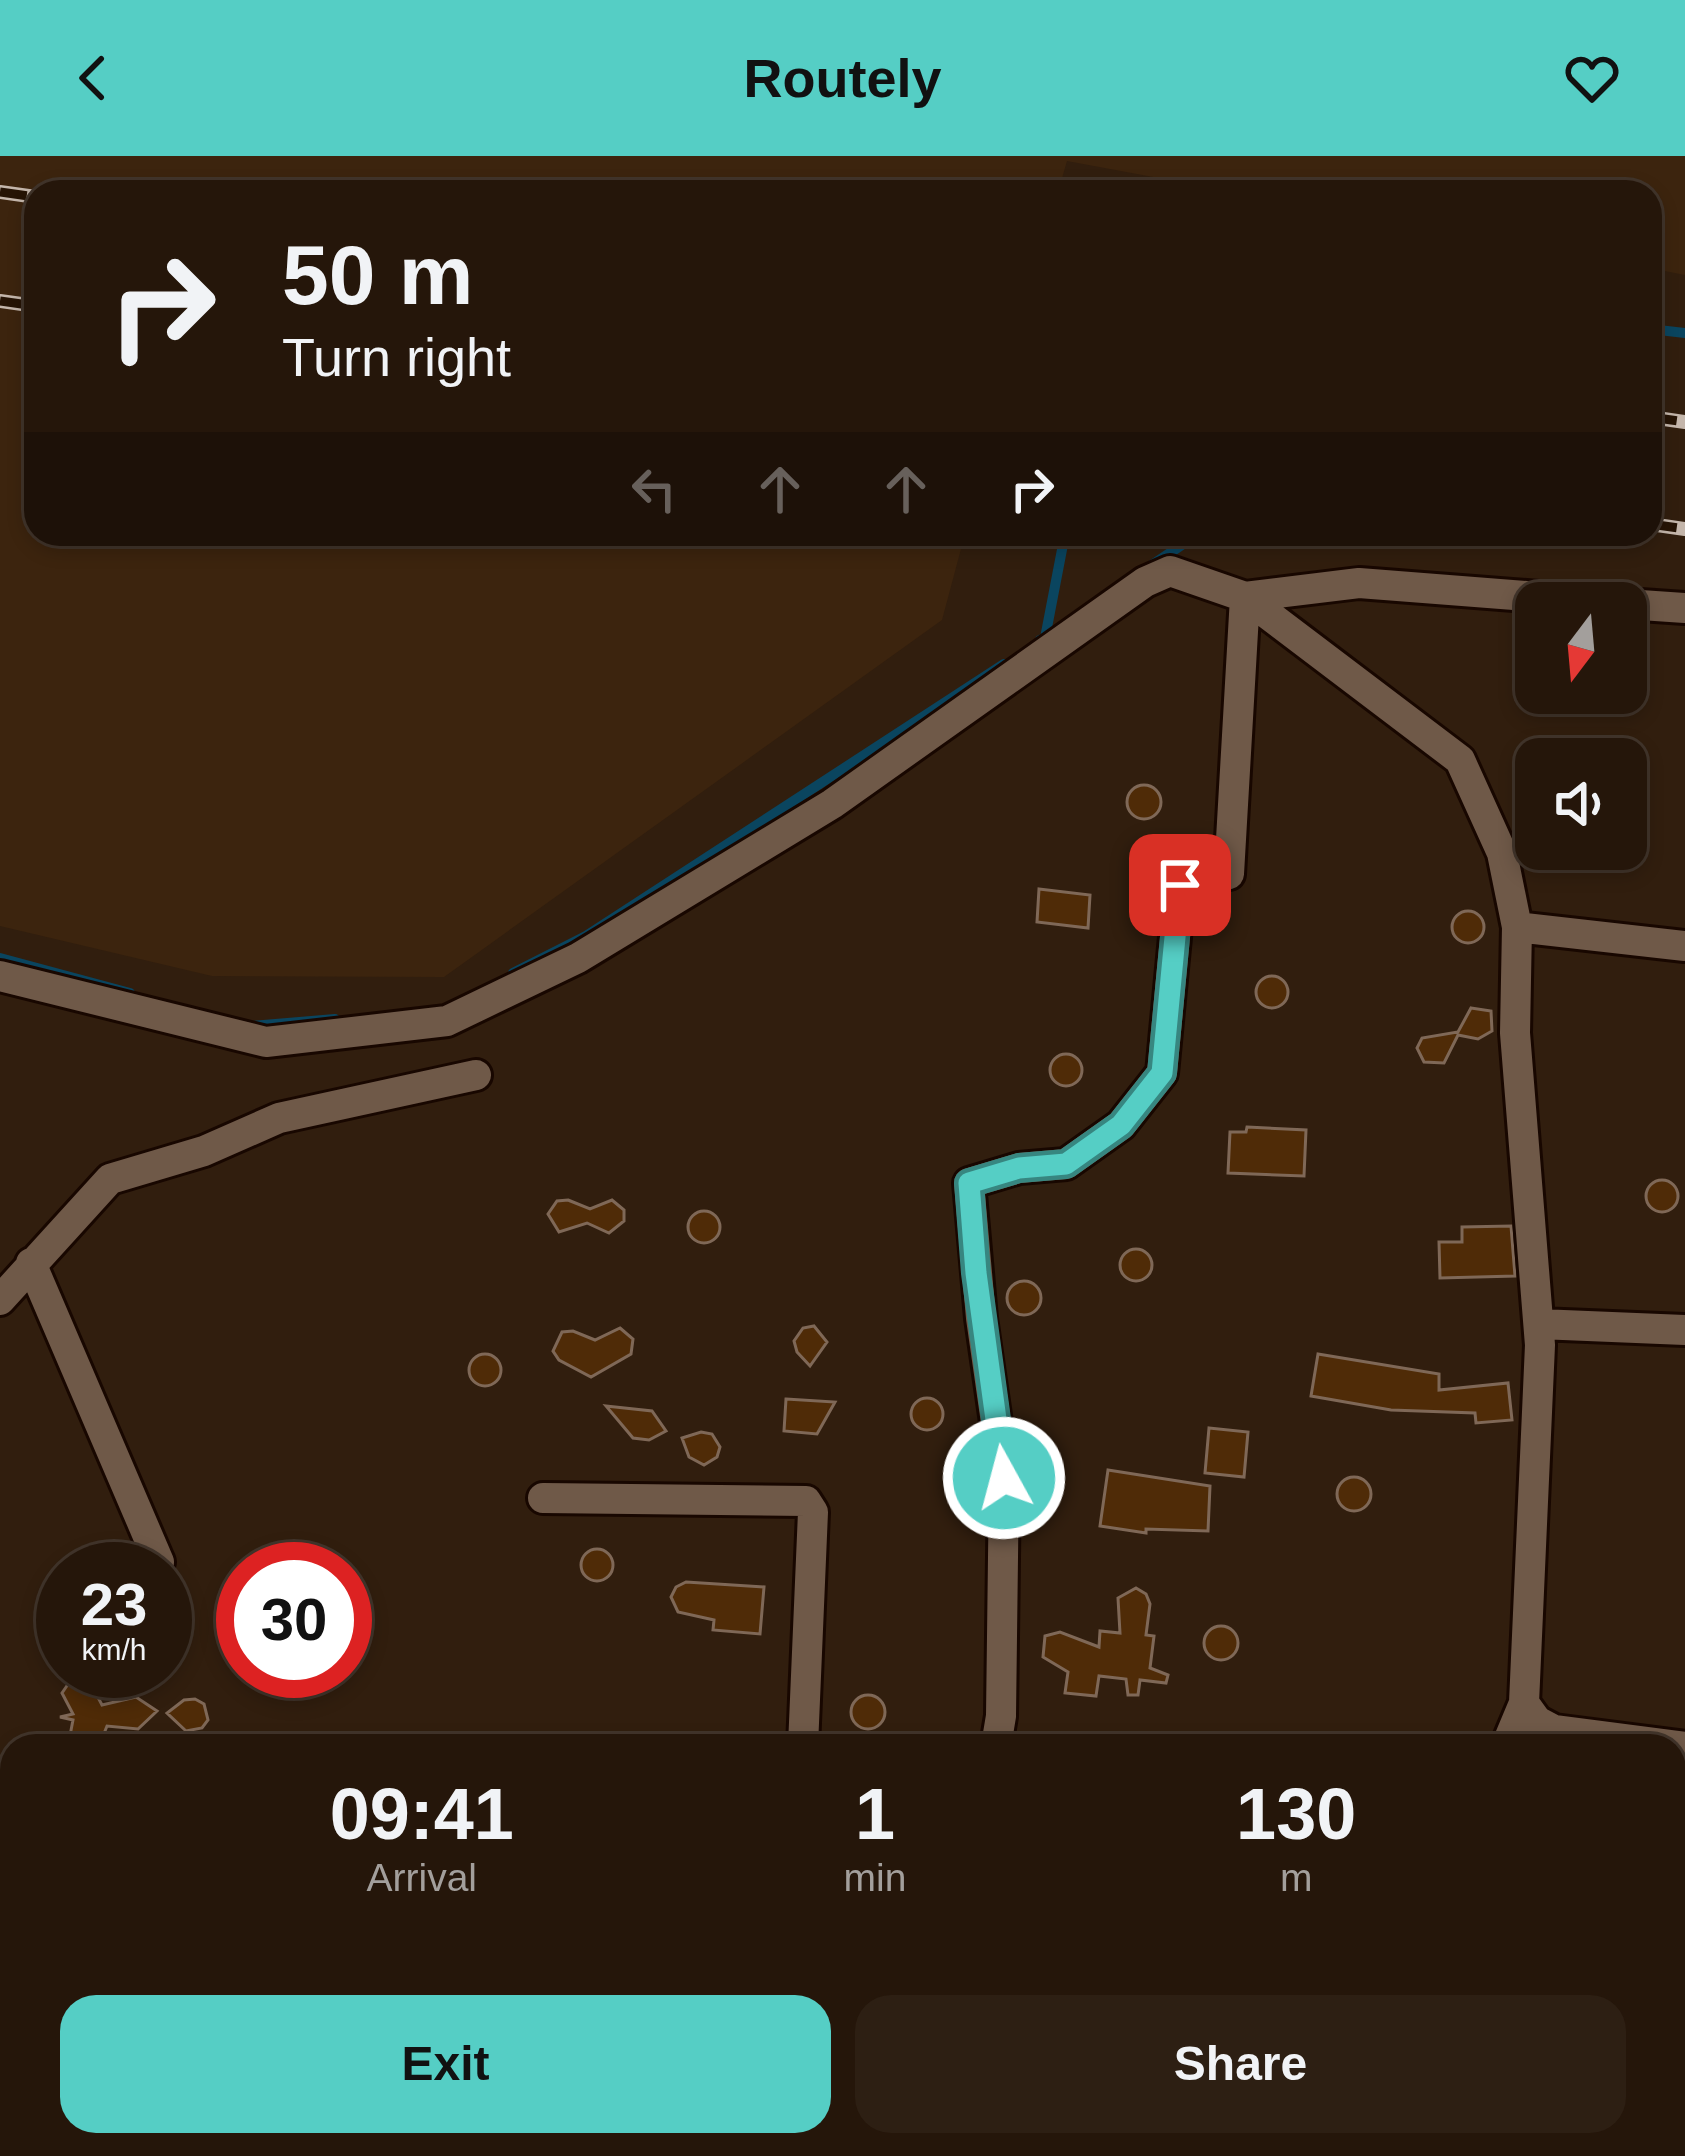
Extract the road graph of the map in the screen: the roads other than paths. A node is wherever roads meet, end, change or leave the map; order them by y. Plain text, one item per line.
1 (1515, 595) edge
2 (1245, 597) junction
3 (1647, 605) edge
4 (1685, 608) edge
5 (1517, 927) junction
6 (1685, 946) edge
7 (0, 976) edge
8 (476, 1075) dead end
9 (32, 1263) junction
10 (0, 1300) edge
11 (1539, 1324) junction
12 (1685, 1330) edge
13 (543, 1498) dead end
14 (150, 1542) edge
15 (1524, 1703) junction
16 (804, 1734) edge
17 (998, 1734) edge
18 (1511, 1734) edge
19 (1585, 1734) edge

1 - 2 street
2 - 5 street
2 - 7 street
2 - 17 street
3 - 4 street
5 - 6 street
5 - 11 street
8 - 9 street
9 - 10 street
9 - 14 street
11 - 12 street
11 - 15 street
13 - 16 street
15 - 18 street
15 - 19 street

